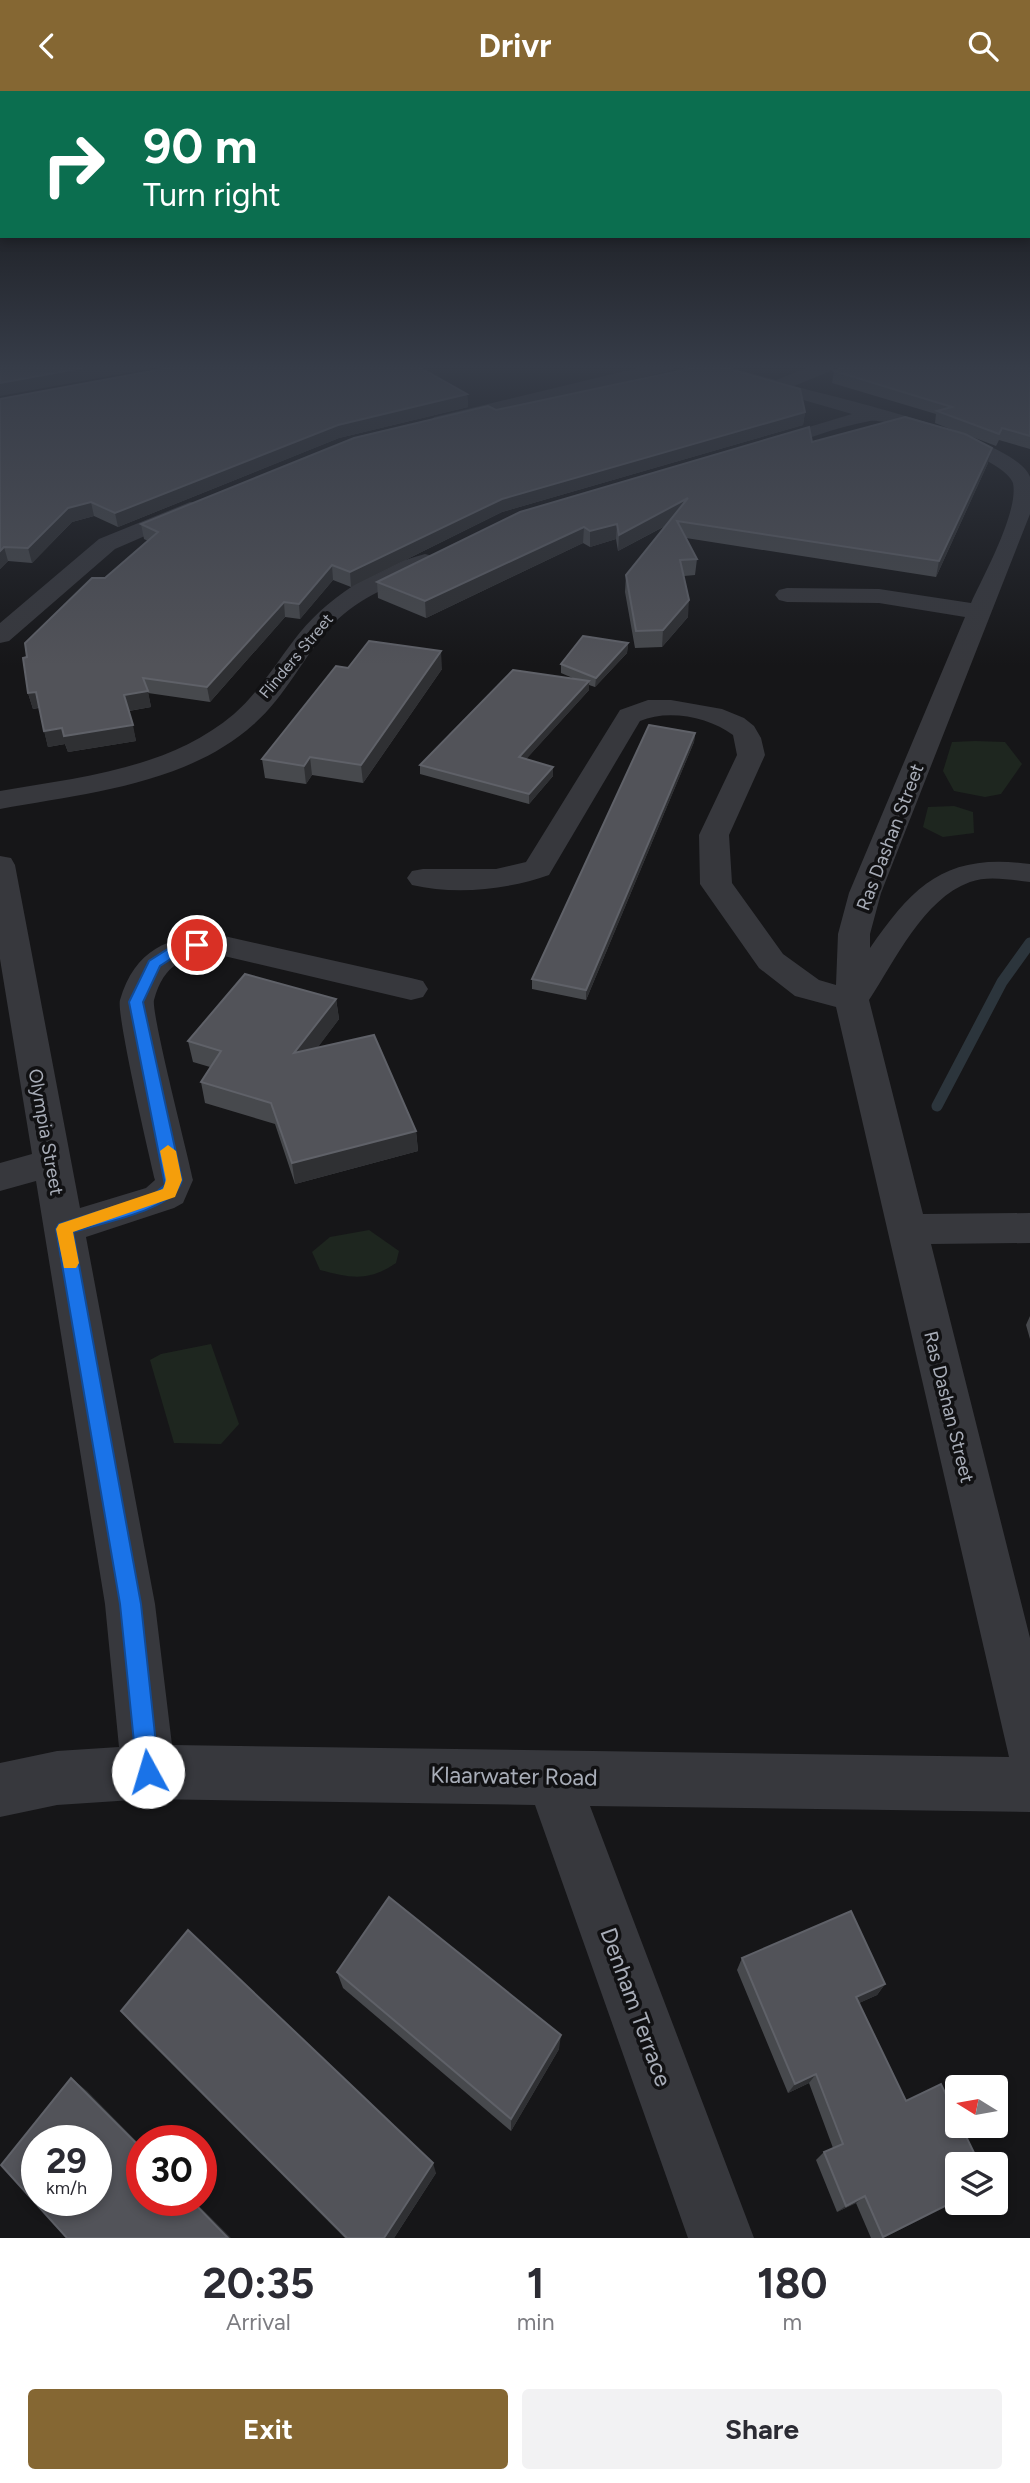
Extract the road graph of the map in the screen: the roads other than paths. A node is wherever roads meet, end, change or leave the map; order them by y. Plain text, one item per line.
1 (1012, 466) edge
2 (210, 501) edge
3 (449, 550) edge
4 (787, 595) dead end
5 (979, 612) junction
6 (0, 636) edge
7 (0, 800) edge
8 (0, 865) edge
9 (1030, 873) edge
10 (422, 877) dead end
11 (411, 989) dead end
12 (852, 1000) junction
13 (51, 1162) junction
14 (0, 1177) edge
15 (1030, 1228) edge
16 (64, 1229) junction
17 (906, 1229) junction
18 (1030, 1744) edge
19 (148, 1772) junction
20 (552, 1776) junction
21 (1030, 1785) edge
22 (0, 1790) edge
23 (720, 2238) edge

1 - 5 street, Ras Dashan Street
2 - 6 street
3 - 7 street, Flinders Street
4 - 5 street
5 - 12 street, Ras Dashan Street
8 - 13 street, Olympia Street
9 - 12 street
10 - 12 street
11 - 16 street
12 - 17 street, Ras Dashan Street
13 - 14 street
13 - 16 street, Olympia Street
15 - 17 street
16 - 19 street, Olympia Street
17 - 18 street, Ras Dashan Street
19 - 20 street, Klaarwater Road
19 - 22 street, Klaarwater Road
20 - 21 street, Klaarwater Road
20 - 23 street, Denham Terrace

